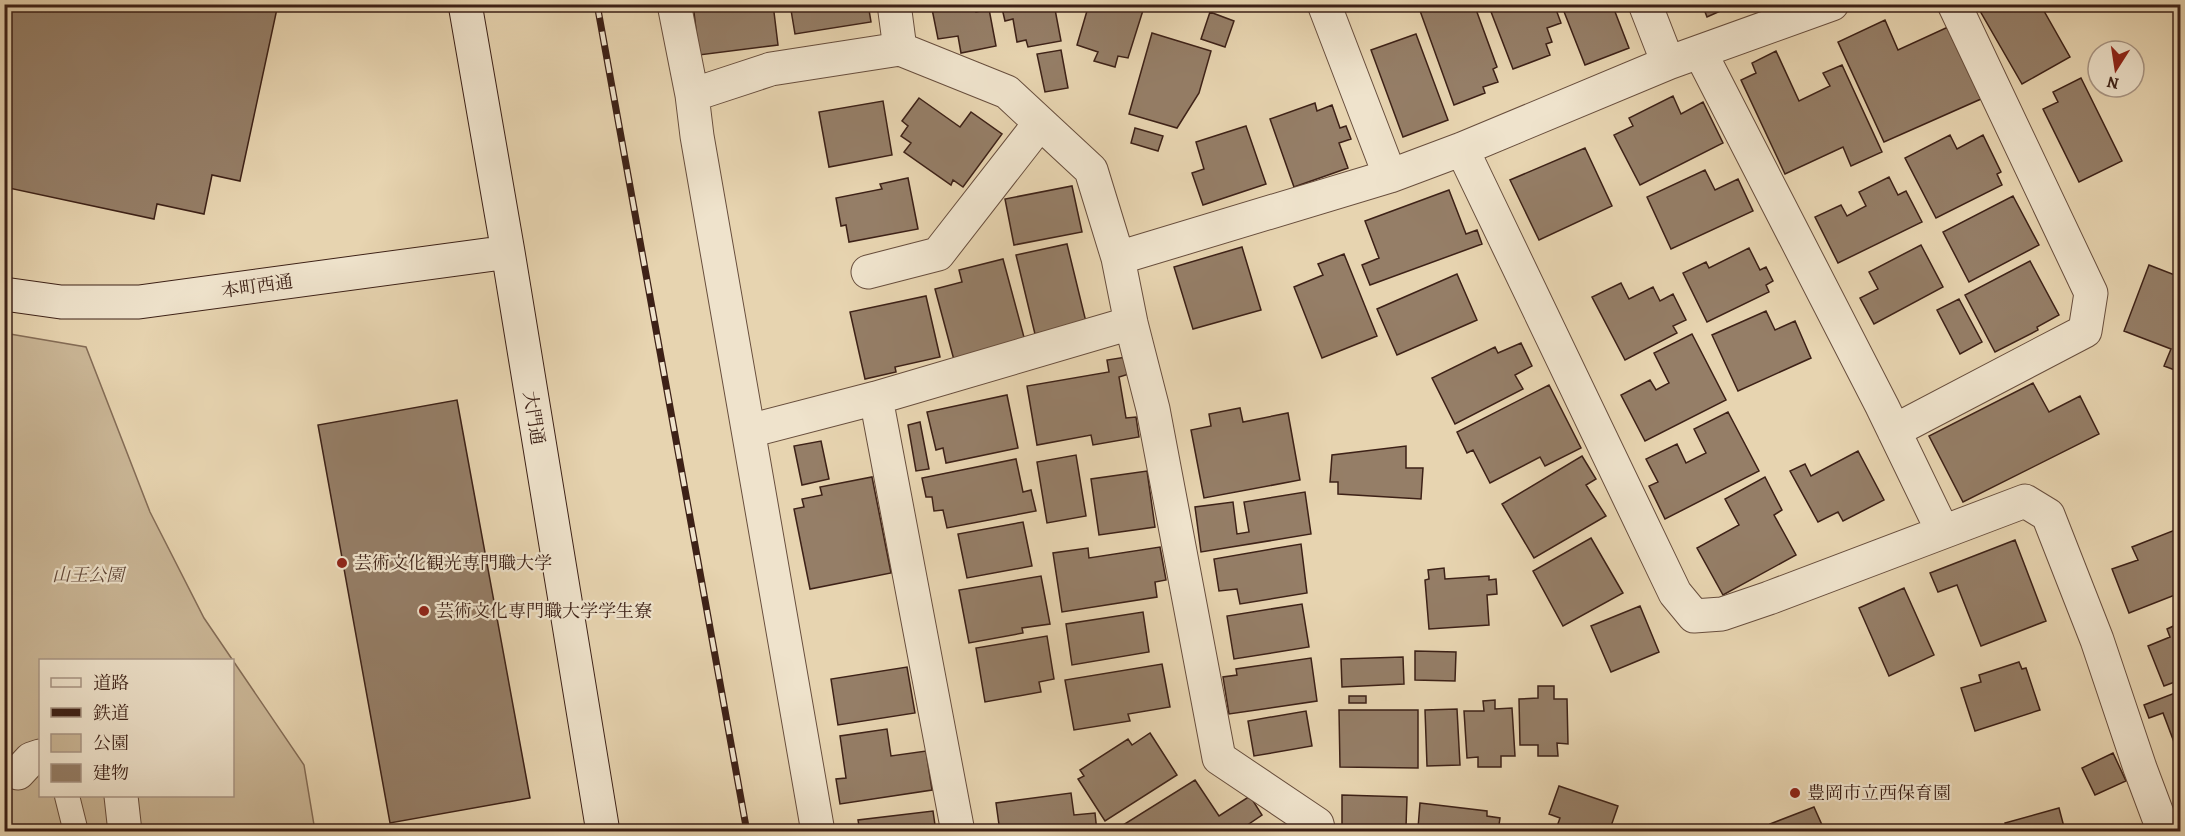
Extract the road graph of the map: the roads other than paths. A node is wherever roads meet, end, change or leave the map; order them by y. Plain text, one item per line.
1 (465, 4) edge
2 (674, 4) edge
3 (894, 4) edge
4 (1324, 4) edge
5 (1645, 4) edge
6 (1832, 4) edge
7 (1954, 4) edge
8 (900, 49) junction
9 (1700, 52) junction
10 (1668, 63) junction
11 (692, 94) junction
12 (1040, 123) junction
13 (1462, 149) junction
14 (1390, 176) junction
15 (508, 252) junction
16 (1118, 258) junction
17 (868, 272) dead end
18 (4, 294) edge
19 (1131, 323) junction
20 (876, 398) junction
21 (749, 431) junction
22 (1894, 431) junction
23 (1943, 532) junction
24 (67, 797) edge
25 (121, 797) edge
26 (75, 831) edge
27 (125, 831) edge
28 (603, 831) edge
29 (818, 831) edge
30 (958, 831) edge
31 (1319, 831) edge
32 (2164, 831) edge

1 - 15 street, 大門通
2 - 11 street
3 - 8 street
4 - 14 street
5 - 10 street
6 - 9 street
7 - 22 street
8 - 11 street
8 - 12 street
9 - 10 street
9 - 22 street
10 - 13 street
11 - 21 street
12 - 16 street
12 - 17 street
13 - 14 street
13 - 23 street
14 - 16 street
15 - 18 street, 本町西通
15 - 28 street, 大門通
16 - 19 street
19 - 20 street
19 - 31 street
20 - 21 street
20 - 30 street
21 - 29 street
22 - 23 street
23 - 32 street
24 - 26 lane
25 - 27 street

